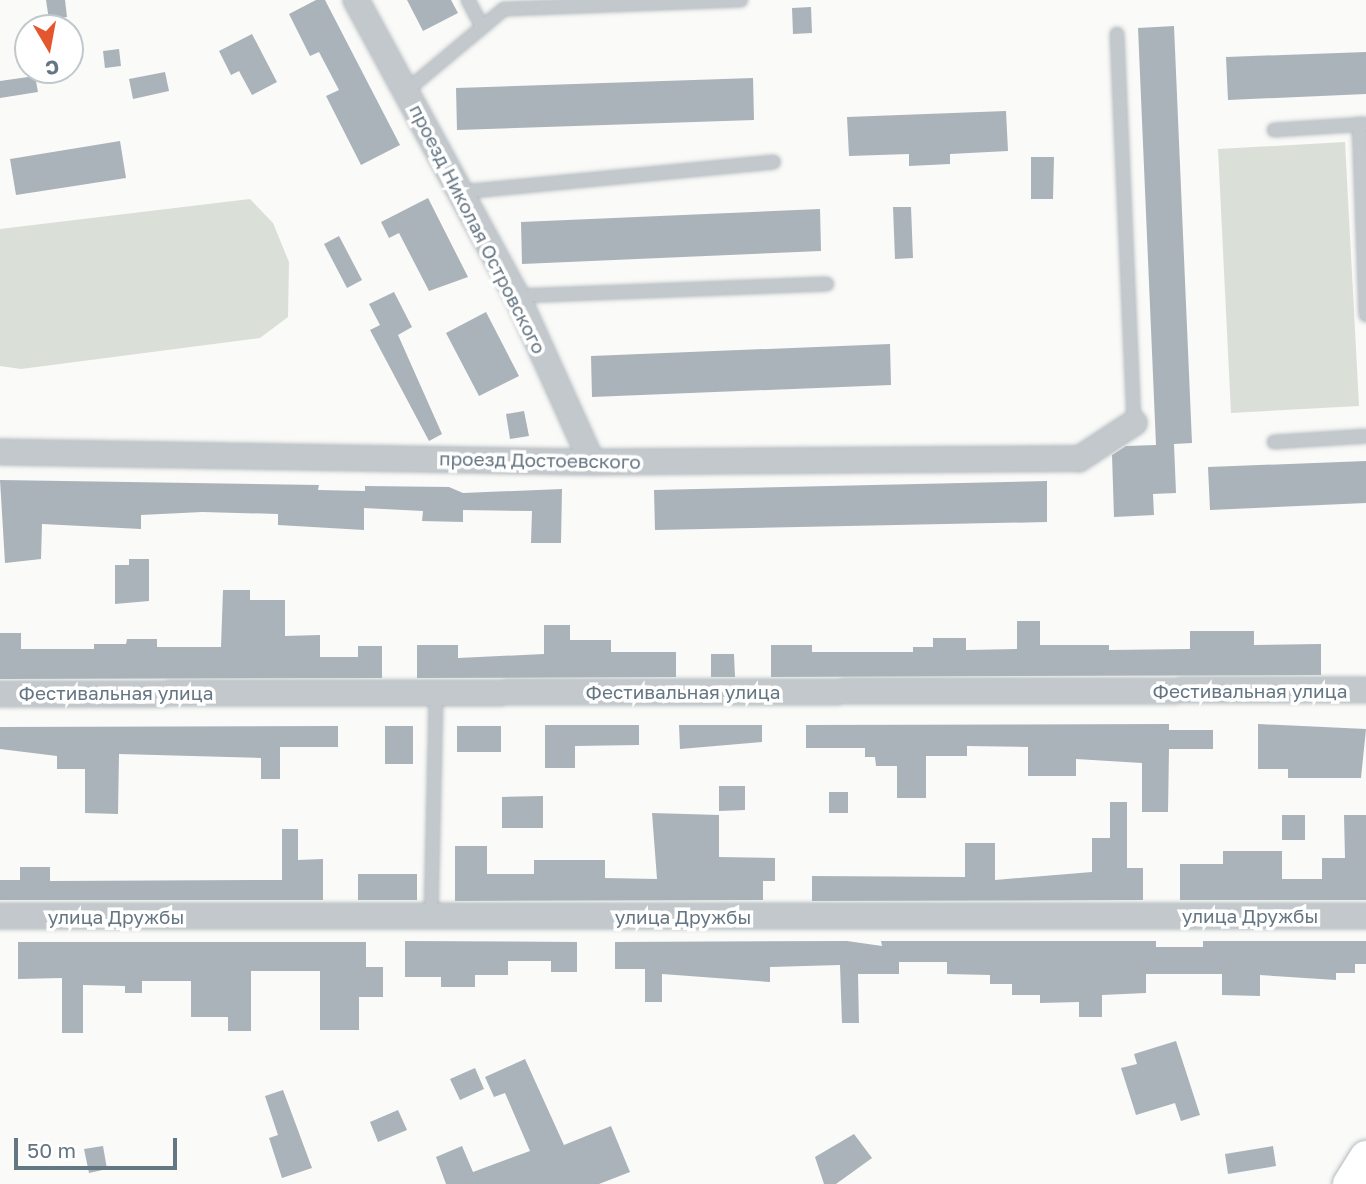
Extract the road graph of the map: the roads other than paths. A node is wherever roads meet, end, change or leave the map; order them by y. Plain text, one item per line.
1 (356, 0) edge
2 (468, 0) edge
3 (741, 0) edge
4 (507, 5) edge
5 (480, 23) junction
6 (1117, 34) dead end
7 (406, 91) junction
8 (1363, 124) edge
9 (1274, 130) dead end
10 (774, 162) dead end
11 (463, 192) junction
12 (827, 284) dead end
13 (517, 296) junction
14 (1366, 315) edge
15 (1134, 423) joint
16 (1366, 436) edge
17 (1274, 442) dead end
18 (0, 452) edge
19 (592, 462) junction
20 (1366, 690) edge
21 (436, 692) junction
22 (0, 694) edge
23 (0, 916) edge
24 (1366, 916) edge
25 (431, 918) junction
26 (1366, 1158) edge
27 (1350, 1184) edge

1 - 7 street, проезд Николая Островского
2 - 5 lane
3 - 4 lane
4 - 5 lane
5 - 7 lane
6 - 15 lane
7 - 11 street, проезд Николая Островского
8 - 9 lane
8 - 14 lane
10 - 11 lane
11 - 13 street, проезд Николая Островского
12 - 13 lane
13 - 19 street, проезд Николая Островского
15 - 19 street, проезд Достоевского
16 - 17 lane
18 - 19 street, проезд Достоевского
20 - 21 street, Фестивальная улица
21 - 22 street, Фестивальная улица
21 - 25 lane
23 - 25 street, улица Дружбы
24 - 25 street, улица Дружбы
26 - 27 street

